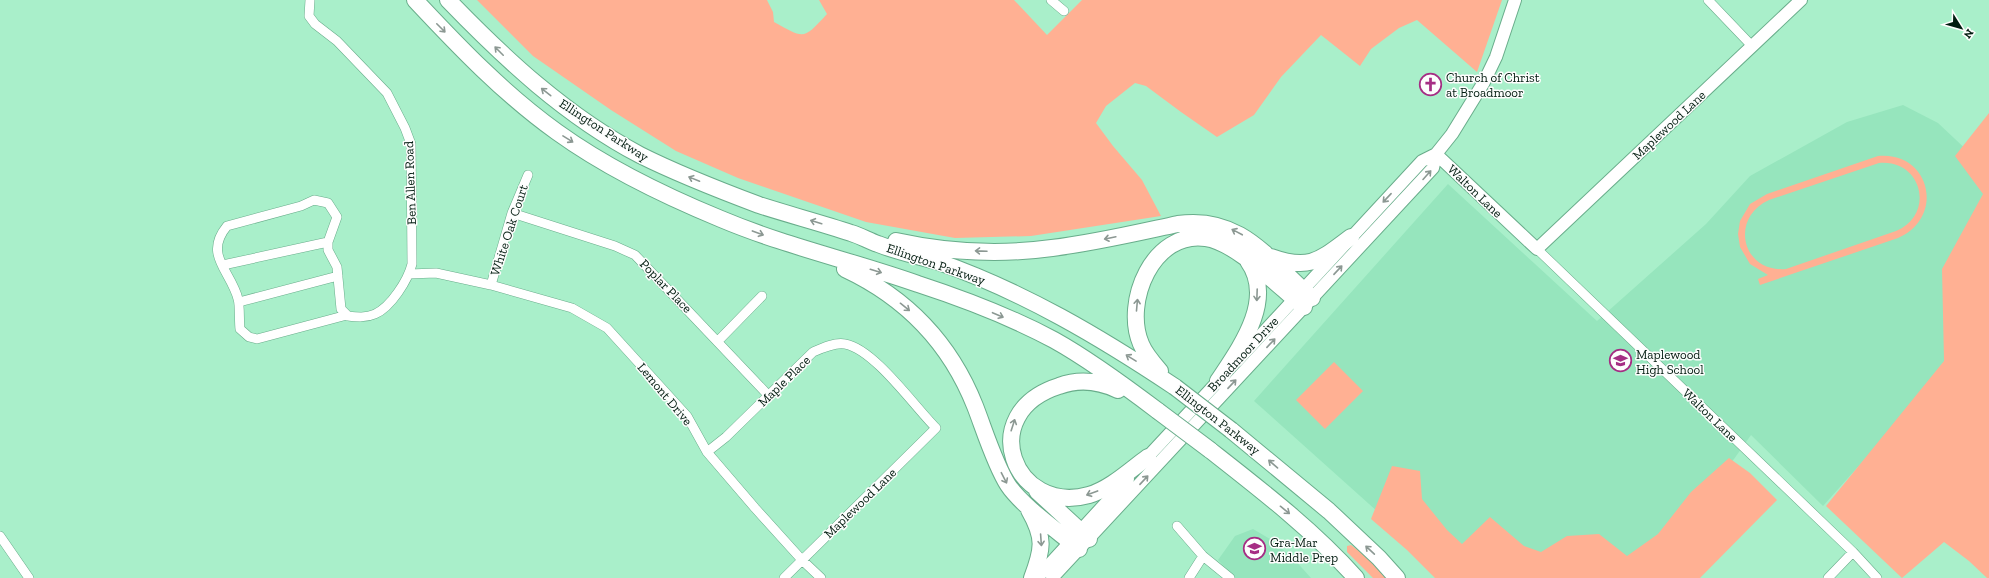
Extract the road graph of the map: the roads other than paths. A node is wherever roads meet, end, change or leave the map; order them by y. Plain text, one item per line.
1 (310, 0) edge
2 (415, 0) edge
3 (448, 0) edge
4 (1051, 0) edge
5 (1516, 0) edge
6 (1708, 0) edge
7 (1801, 0) edge
8 (1064, 11) dead end
9 (1752, 46) junction
10 (1436, 154) junction
11 (528, 175) dead end
12 (512, 213) junction
13 (854, 234) junction
14 (1351, 237) junction
15 (328, 242) junction
16 (799, 247) junction
17 (1537, 249) junction
18 (1268, 256) junction
19 (1246, 259) junction
20 (223, 265) junction
21 (409, 274) junction
22 (338, 276) junction
23 (491, 285) junction
24 (762, 296) dead end
25 (1303, 299) junction
26 (239, 302) junction
27 (347, 315) junction
28 (718, 341) junction
29 (1218, 381) junction
30 (1175, 387) junction
31 (769, 396) junction
32 (1158, 411) junction
33 (936, 428) joint
34 (707, 452) junction
35 (1148, 457) junction
36 (1028, 481) junction
37 (1026, 505) junction
38 (1177, 526) dead end
39 (0, 536) edge
40 (1079, 540) junction
41 (1854, 553) junction
42 (1203, 556) junction
43 (802, 560) junction
44 (29, 578) edge
45 (784, 578) edge
46 (821, 578) edge
47 (1032, 578) edge
48 (1037, 578) edge
49 (1052, 578) edge
50 (1189, 578) edge
51 (1230, 578) edge
52 (1356, 578) edge
53 (1397, 578) edge
54 (1828, 578) edge
55 (1834, 578) edge
56 (1876, 578) edge

1 - 21 street, Ben Allen Road
2 -> 16 highway, Ellington Parkway
13 -> 3 highway, Ellington Parkway
4 - 8 street
5 - 10 main road, Broadmoor Drive
6 - 9 street
7 - 9 main road, Maplewood Lane
9 - 17 main road, Maplewood Lane
10 -> 14 main road, Broadmoor Drive
10 - 17 main road, Walton Lane
25 -> 10 main road, Broadmoor Drive
11 - 12 street, White Oak Court
12 - 23 street, White Oak Court
12 - 28 street, Poplar Place
18 -> 13 highway
30 -> 13 highway, Ellington Parkway
14 - 18 highway
14 - 25 main road, Broadmoor Drive
15 - 20 street
15 - 20 street
15 - 22 street
16 -> 32 highway, Ellington Parkway
16 -> 37 highway
17 - 41 street, Walton Lane
18 - 25 highway
19 - 25 highway
19 -> 29 highway
30 -> 19 highway
20 - 26 street
21 - 23 street, Lemont Drive
21 - 27 street, Ben Allen Road
22 - 26 street
22 - 27 street
23 - 34 street, Lemont Drive
24 - 28 street
25 - 29 main road, Broadmoor Drive
40 -> 25 main road, Broadmoor Drive
26 - 27 street, Ben Allen Road
28 - 31 street, Poplar Place
29 - 35 main road, Broadmoor Drive
53 -> 30 highway, Ellington Parkway, bridge
31 - 33 street, Maple Place
31 - 34 street, Maple Place
36 -> 32 highway
32 -> 52 highway, Ellington Parkway, bridge
33 - 43 street, Maplewood Lane
34 - 43 street, Lemont Drive
35 -> 36 highway
35 - 40 main road, Broadmoor Drive
36 - 40 highway
37 - 40 highway
37 -> 47 highway
38 - 42 street
39 - 44 street
40 - 48 main road, Broadmoor Drive
40 - 49 main road, Broadmoor Drive
41 - 54 street
41 - 55 street
41 - 56 street, Walton Lane
42 - 50 street
42 - 51 street
43 - 45 street, Maplewood Lane
43 - 46 street, Lemont Drive

